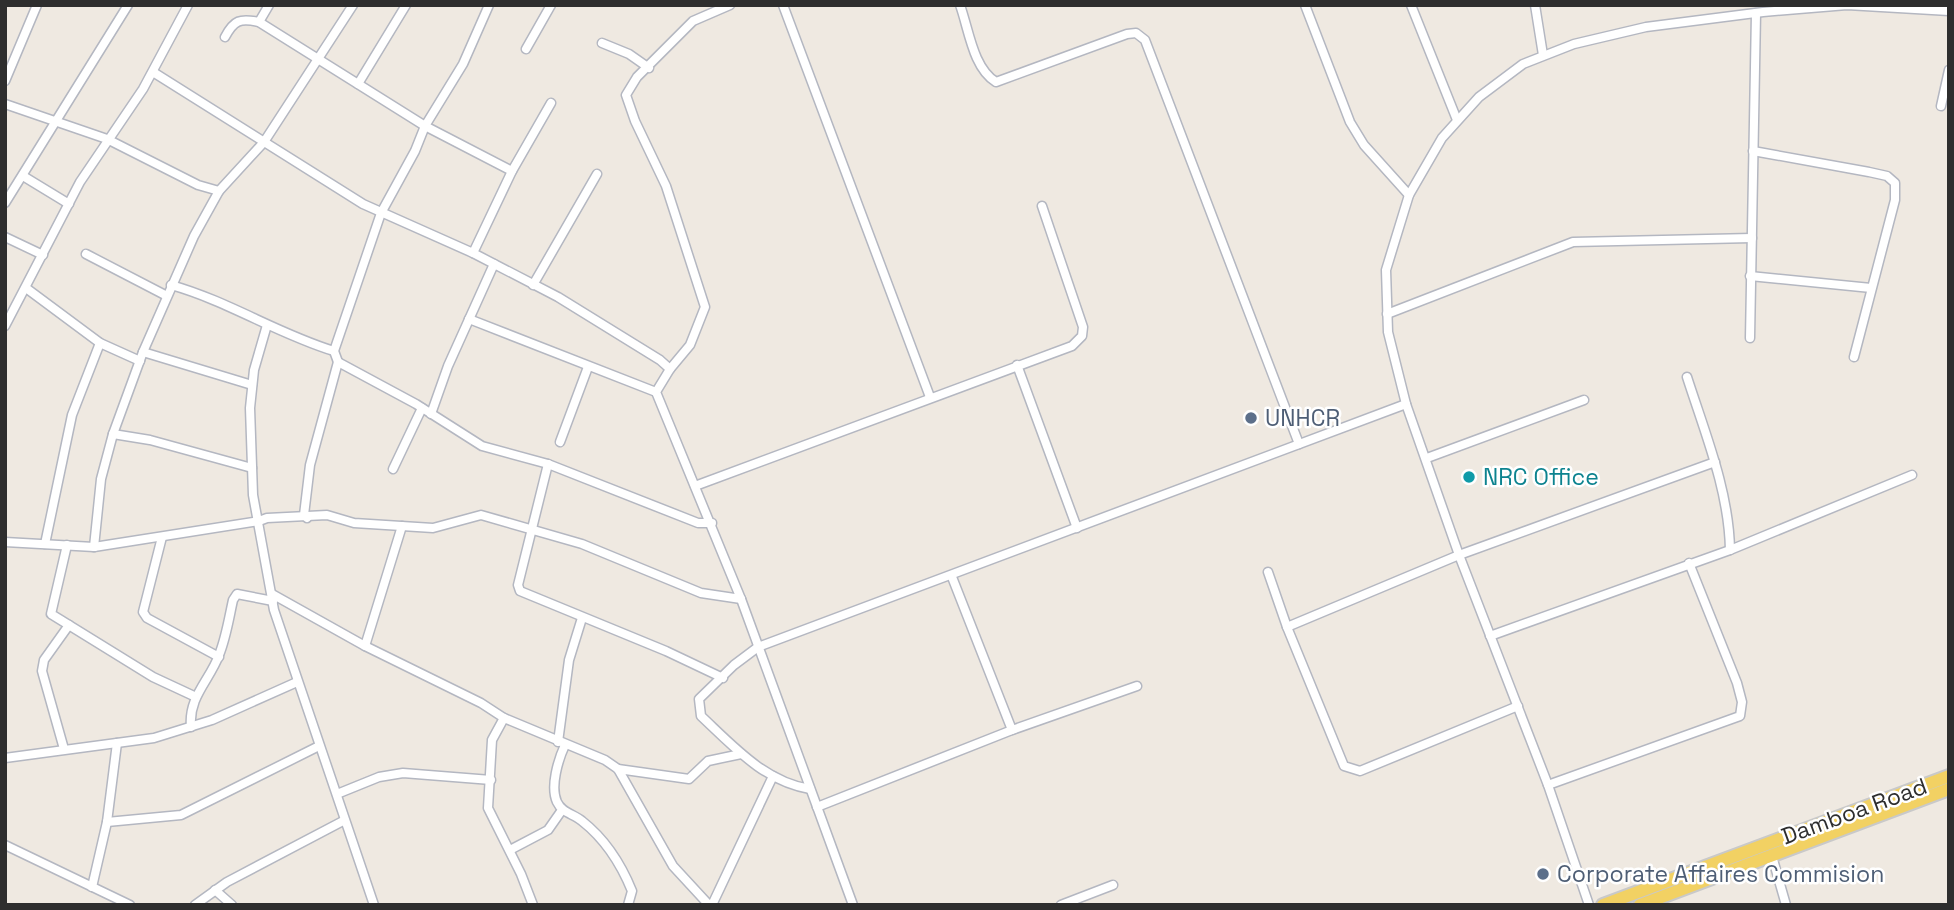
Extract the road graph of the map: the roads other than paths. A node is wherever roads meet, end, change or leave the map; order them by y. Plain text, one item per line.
1 (37, 5) edge
2 (128, 5) edge
3 (188, 5) edge
4 (269, 5) edge
5 (354, 5) edge
6 (406, 5) edge
7 (489, 5) edge
8 (551, 5) edge
9 (730, 5) edge
10 (783, 5) edge
11 (960, 5) edge
12 (1305, 5) edge
13 (1412, 5) edge
14 (1535, 5) edge
15 (1920, 6) edge
16 (1761, 10) edge
17 (1949, 11) edge
18 (259, 23) junction
19 (225, 37) dead end
20 (602, 43) dead end
21 (526, 49) dead end
22 (1543, 55) junction
23 (318, 61) junction
24 (649, 68) junction
25 (1949, 70) edge
26 (153, 72) junction
27 (5, 81) edge
28 (358, 84) junction
29 (551, 103) dead end
30 (5, 104) edge
31 (1941, 106) dead end
32 (59, 120) junction
33 (1457, 120) junction
34 (425, 125) junction
35 (107, 139) junction
36 (264, 142) junction
37 (1753, 151) junction
38 (512, 171) junction
39 (597, 174) dead end
40 (23, 176) junction
41 (219, 191) junction
42 (1409, 195) junction
43 (6, 202) edge
44 (69, 204) junction
45 (1042, 206) dead end
46 (381, 213) junction
47 (5, 237) edge
48 (1752, 238) junction
49 (473, 253) junction
50 (86, 254) dead end
51 (43, 255) junction
52 (494, 264) junction
53 (1750, 276) junction
54 (171, 285) junction
55 (533, 285) junction
56 (26, 288) junction
57 (1871, 288) junction
58 (167, 296) junction
59 (1387, 314) junction
60 (469, 319) junction
61 (267, 325) junction
62 (5, 326) edge
63 (1750, 338) dead end
64 (100, 343) junction
65 (334, 351) junction
66 (141, 356) junction
67 (1854, 357) dead end
68 (338, 362) junction
69 (1017, 365) junction
70 (588, 366) junction
71 (670, 369) junction
72 (1686, 377) dead end
73 (252, 385) junction
74 (656, 392) junction
75 (930, 397) junction
76 (1584, 400) dead end
77 (1406, 404) junction
78 (422, 408) junction
79 (431, 414) junction
80 (113, 434) junction
81 (560, 442) dead end
82 (1299, 444) junction
83 (1427, 458) junction
84 (1714, 462) junction
85 (548, 464) junction
86 (252, 468) junction
87 (393, 469) dead end
88 (1912, 475) dead end
89 (695, 486) junction
90 (307, 518) junction
91 (259, 522) junction
92 (712, 523) junction
93 (402, 526) junction
94 (530, 527) junction
95 (1077, 528) junction
96 (162, 537) junction
97 (5, 542) edge
98 (45, 544) junction
99 (67, 545) junction
100 (93, 547) junction
101 (1730, 550) junction
102 (1459, 555) junction
103 (1689, 563) junction
104 (1268, 572) dead end
105 (952, 577) junction
106 (272, 597) junction
107 (741, 599) junction
108 (582, 618) junction
109 (69, 625) junction
110 (1287, 627) junction
111 (1490, 636) junction
112 (365, 646) junction
113 (758, 648) junction
114 (219, 657) junction
115 (723, 678) junction
116 (297, 682) junction
117 (1137, 686) dead end
118 (195, 697) junction
119 (1518, 706) junction
120 (504, 718) junction
121 (191, 727) junction
122 (1012, 730) junction
123 (117, 743) junction
124 (561, 744) junction
125 (319, 746) junction
126 (64, 749) junction
127 (741, 754) junction
128 (5, 758) edge
129 (618, 769) junction
130 (773, 776) junction
131 (1949, 776) edge
132 (491, 780) junction
133 (1548, 785) junction
134 (810, 789) junction
135 (1949, 789) edge
136 (337, 794) junction
137 (817, 807) junction
138 (562, 810) junction
139 (343, 821) junction
140 (107, 822) junction
141 (5, 845) edge
142 (510, 850) junction
143 (1772, 856) junction
144 (1113, 885) dead end
145 (92, 887) junction
146 (215, 890) junction
147 (1586, 904) edge
148 (130, 905) edge
149 (195, 905) edge
150 (233, 905) edge
151 (374, 905) edge
152 (533, 905) edge
153 (628, 905) edge
154 (710, 905) edge
155 (853, 905) edge
156 (1061, 905) edge
157 (1603, 905) edge
158 (1640, 905) edge
159 (1786, 905) edge

1 - 27 street
2 - 32 street
3 - 26 street
4 - 18 street
5 - 23 street
6 - 28 street
7 - 34 street
8 - 21 street
9 - 24 street
10 - 75 street
11 - 82 street
12 - 42 street
13 - 33 street
14 - 22 street
15 - 16 street
15 - 17 street
16 - 22 street
16 - 37 street
18 - 19 street
18 - 23 street
20 - 24 street
22 - 33 street
23 - 28 street
23 - 36 street
24 - 71 street
25 - 31 street
26 - 35 street
26 - 36 street
28 - 34 street
29 - 38 street
30 - 32 street
32 - 35 street
32 - 40 street
33 - 42 street
34 - 38 street
34 - 46 street
35 - 41 street
35 - 44 street
36 - 41 street
36 - 46 street
37 - 48 street
37 - 57 street
38 - 49 street
39 - 55 street
40 - 43 street
40 - 44 street
41 - 54 street
42 - 59 street
44 - 51 street
45 - 69 street
46 - 49 street
46 - 65 street
47 - 51 street
48 - 53 street
48 - 59 street
49 - 52 street
50 - 58 street
51 - 56 street
52 - 55 street
52 - 60 street
53 - 57 street
53 - 63 street
54 - 58 street
54 - 61 street
55 - 71 street
56 - 62 street
56 - 64 street
57 - 67 street
58 - 66 street
59 - 77 street
60 - 70 street
60 - 79 street
61 - 65 street
61 - 73 street
64 - 66 street
64 - 98 street
65 - 68 street
66 - 73 street
66 - 80 street
68 - 78 street
68 - 90 street
69 - 75 street
69 - 95 street
70 - 74 street
70 - 81 street
71 - 74 street
72 - 84 street
73 - 86 street
74 - 89 street
75 - 89 street
76 - 83 street
77 - 82 street
77 - 83 street
78 - 79 street
78 - 87 street
79 - 85 street
80 - 86 street
80 - 100 street
82 - 95 street
83 - 102 street
84 - 101 street
84 - 102 street
85 - 92 street
85 - 94 street
86 - 91 street
88 - 101 street
89 - 92 street
90 - 91 street
90 - 93 street
91 - 96 street
91 - 106 street
92 - 107 street
93 - 94 street
93 - 112 street
94 - 107 street
94 - 108 street
95 - 105 street
96 - 100 street
96 - 114 street
97 - 98 street
98 - 99 street
99 - 100 street
99 - 109 street
101 - 103 street
102 - 110 street
102 - 111 street
103 - 111 street
103 - 133 street
104 - 110 street
105 - 113 street
105 - 122 street
106 - 112 street
106 - 114 street
106 - 116 street
107 - 113 street
108 - 115 street
108 - 124 street
109 - 118 street
109 - 126 street
110 - 119 street
111 - 119 street
112 - 120 street
113 - 115 street
113 - 134 street
114 - 118 street
115 - 127 street
116 - 121 street
116 - 125 street
117 - 122 street
118 - 121 street
119 - 133 street
120 - 124 street
120 - 132 street
121 - 123 street
122 - 137 street
123 - 126 street
123 - 140 street
124 - 129 street
124 - 138 street
125 - 136 street
125 - 140 street
126 - 128 street
127 - 129 street
127 - 130 street
129 - 154 street
130 - 134 street
130 - 154 street
131 - 157 main road, Damboa Road
132 - 136 street
132 - 142 street
133 - 147 street
134 - 137 street
135 - 143 main road, Damboa Road
136 - 139 street
137 - 155 street
138 - 142 street
138 - 153 street
139 - 146 street
139 - 151 street
140 - 145 street
141 - 145 street
142 - 152 street
143 - 158 main road, Damboa Road
143 - 159 street
144 - 156 street
145 - 148 street
146 - 149 street
146 - 150 street

